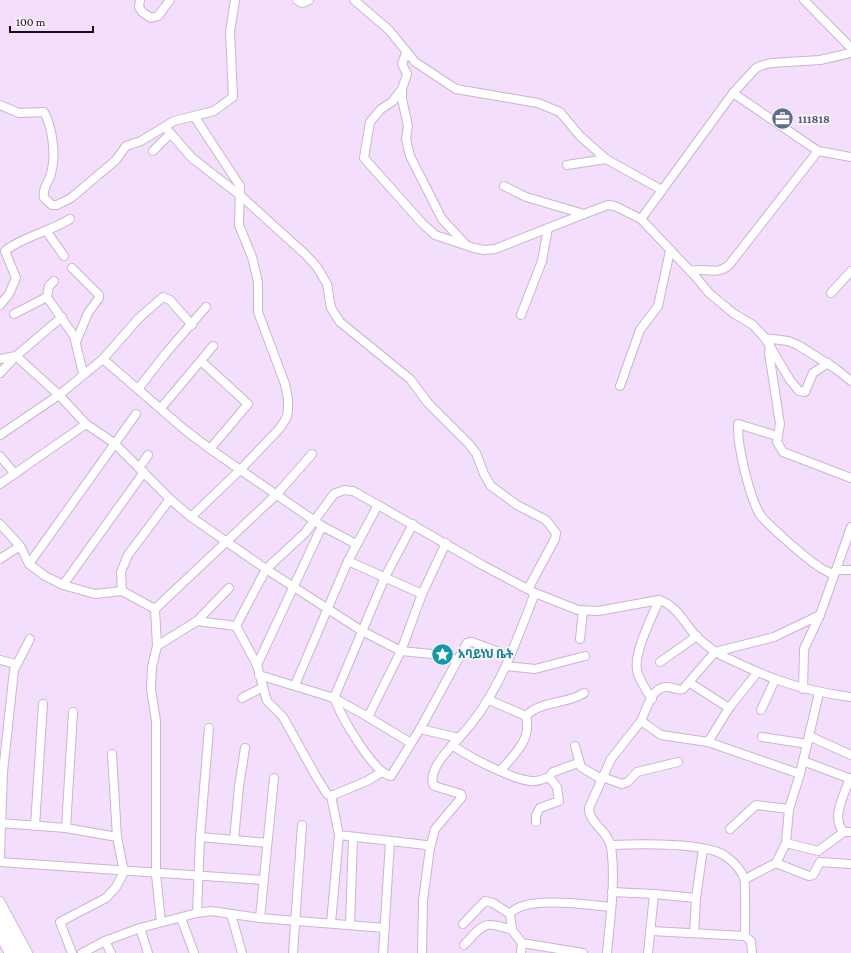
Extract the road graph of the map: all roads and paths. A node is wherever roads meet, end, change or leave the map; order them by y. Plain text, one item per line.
1 (140, 0) edge
2 (170, 0) edge
3 (235, 0) edge
4 (297, 0) edge
5 (308, 0) edge
6 (354, 0) edge
7 (804, 0) edge
8 (851, 48) edge
9 (406, 53) junction
10 (851, 53) edge
11 (402, 89) junction
12 (733, 93) junction
13 (0, 105) edge
14 (194, 116) junction
15 (168, 130) junction
16 (818, 150) junction
17 (153, 151) dead end
18 (851, 157) edge
19 (606, 159) junction
20 (567, 165) dead end
21 (504, 186) dead end
22 (662, 190) junction
23 (241, 196) junction
24 (584, 214) junction
25 (70, 219) dead end
26 (641, 219) junction
27 (548, 228) junction
28 (47, 232) junction
29 (466, 246) junction
30 (670, 250) junction
31 (2, 251) edge
32 (64, 256) dead end
33 (72, 268) dead end
34 (690, 271) junction
35 (851, 271) edge
36 (54, 281) dead end
37 (831, 293) dead end
38 (47, 296) junction
39 (2, 303) edge
40 (206, 307) dead end
41 (521, 315) dead end
42 (62, 318) junction
43 (192, 325) junction
44 (767, 341) junction
45 (76, 342) junction
46 (213, 346) dead end
47 (16, 356) junction
48 (0, 358) edge
49 (103, 359) junction
50 (201, 361) junction
51 (828, 363) junction
52 (0, 373) edge
53 (83, 373) junction
54 (851, 381) edge
55 (620, 386) dead end
56 (138, 389) junction
57 (58, 395) junction
58 (161, 408) junction
59 (136, 414) dead end
60 (86, 424) junction
61 (0, 435) edge
62 (777, 436) junction
63 (114, 444) junction
64 (210, 448) junction
65 (312, 454) dead end
66 (148, 455) dead end
67 (0, 456) edge
68 (241, 469) junction
69 (142, 470) junction
70 (15, 474) junction
71 (851, 478) edge
72 (0, 484) edge
73 (278, 494) junction
74 (170, 499) junction
75 (378, 505) junction
76 (191, 517) junction
77 (315, 520) junction
78 (0, 524) edge
79 (413, 524) junction
80 (322, 526) junction
81 (851, 527) edge
82 (225, 541) junction
83 (446, 543) junction
84 (356, 544) junction
85 (20, 546) junction
86 (0, 559) edge
87 (348, 561) junction
88 (29, 564) junction
89 (266, 569) junction
90 (851, 570) edge
91 (835, 572) junction
92 (385, 577) junction
93 (63, 585) junction
94 (229, 588) dead end
95 (294, 588) junction
96 (531, 591) junction
97 (122, 592) junction
98 (422, 594) junction
99 (659, 600) junction
100 (328, 608) junction
101 (155, 609) junction
102 (583, 611) junction
103 (820, 615) junction
104 (197, 621) junction
105 (236, 626) junction
106 (362, 631) junction
107 (697, 636) junction
108 (30, 639) dead end
109 (580, 639) dead end
110 (157, 646) junction
111 (401, 651) junction
112 (715, 652) junction
113 (510, 656) junction
114 (585, 656) dead end
115 (0, 660) edge
116 (457, 660) junction
117 (660, 662) dead end
118 (16, 664) junction
119 (257, 665) junction
120 (506, 666) junction
121 (757, 673) junction
122 (259, 675) junction
123 (775, 680) junction
124 (690, 683) junction
125 (295, 685) junction
126 (263, 687) junction
127 (803, 689) junction
128 (819, 692) junction
129 (584, 693) dead end
130 (851, 696) edge
131 (242, 698) dead end
132 (334, 698) junction
133 (652, 699) junction
134 (489, 700) junction
135 (43, 704) dead end
136 (729, 708) junction
137 (761, 710) dead end
138 (73, 712) dead end
139 (526, 716) junction
140 (368, 717) junction
141 (641, 721) junction
142 (209, 728) dead end
143 (420, 729) junction
144 (3, 733) edge
145 (762, 737) dead end
146 (459, 738) junction
147 (808, 740) junction
148 (708, 742) junction
149 (411, 743) junction
150 (452, 745) junction
151 (575, 746) dead end
152 (245, 748) dead end
153 (112, 754) dead end
154 (851, 755) edge
155 (803, 761) junction
156 (678, 762) dead end
157 (578, 763) junction
158 (501, 770) junction
159 (2, 772) edge
160 (382, 772) junction
161 (800, 774) junction
162 (549, 777) junction
163 (274, 778) dead end
164 (601, 778) junction
165 (851, 779) edge
166 (331, 796) junction
167 (789, 809) junction
168 (536, 822) dead end
169 (0, 823) edge
170 (302, 824) dead end
171 (35, 826) junction
172 (66, 828) junction
173 (730, 829) dead end
174 (848, 832) edge
175 (339, 834) junction
176 (118, 837) junction
177 (200, 837) junction
178 (353, 837) junction
179 (234, 840) junction
180 (390, 841) junction
181 (267, 843) junction
182 (786, 843) junction
183 (611, 846) junction
184 (430, 848) junction
185 (703, 849) junction
186 (0, 856) edge
187 (0, 862) edge
188 (776, 863) junction
189 (851, 864) edge
190 (124, 872) junction
191 (156, 874) junction
192 (198, 876) junction
193 (745, 879) junction
194 (263, 880) junction
195 (612, 892) junction
196 (654, 894) junction
197 (696, 898) junction
198 (0, 901) edge
199 (611, 907) junction
200 (196, 913) junction
201 (0, 914) edge
202 (231, 914) junction
203 (510, 914) junction
204 (181, 918) junction
205 (260, 918) junction
206 (295, 921) junction
207 (161, 922) junction
208 (331, 923) junction
209 (350, 924) junction
210 (463, 924) dead end
211 (140, 928) junction
212 (385, 928) junction
213 (512, 930) junction
214 (651, 931) junction
215 (0, 932) edge
216 (694, 933) junction
217 (745, 936) junction
218 (105, 941) junction
219 (522, 943) junction
220 (0, 944) edge
221 (464, 944) dead end
222 (562, 952) edge
223 (5, 953) edge
224 (11, 953) edge
225 (21, 953) edge
226 (28, 953) edge
227 (72, 953) edge
228 (82, 953) edge
229 (111, 953) edge
230 (148, 953) edge
231 (194, 953) edge
232 (242, 953) edge
233 (293, 953) edge
234 (383, 953) edge
235 (422, 953) edge
236 (521, 953) edge
237 (583, 953) edge
238 (607, 953) edge
239 (648, 953) edge
240 (752, 953) edge

1 - 2 street
3 - 14 street
4 - 5 street
6 - 9 street
7 - 8 street
9 - 11 street
9 - 19 street
10 - 12 street
11 - 29 street
11 - 29 street
12 - 16 street
12 - 22 street
13 - 15 street
14 - 15 street
14 - 23 street
15 - 17 street
15 - 23 street
16 - 18 street
16 - 34 street
19 - 20 street
19 - 22 street
21 - 24 street
22 - 26 street
23 - 68 street
23 - 96 street
24 - 26 street
24 - 27 street
25 - 28 street
26 - 30 street
27 - 29 street
27 - 41 street
28 - 31 street
28 - 32 street
30 - 34 street
30 - 55 street
31 - 39 street
33 - 45 street
34 - 44 street
35 - 37 street
36 - 38 street
38 - 39 street
38 - 42 street
40 - 43 street
42 - 45 street
42 - 47 street
43 - 49 street
43 - 56 street
44 - 51 street
44 - 51 street
44 - 62 street
45 - 53 street
46 - 50 street
47 - 48 street
47 - 52 street
47 - 57 street
49 - 53 street
49 - 56 street
50 - 58 street
50 - 64 street
51 - 54 street
53 - 57 street
56 - 58 street
57 - 60 street
57 - 61 street
58 - 64 street
59 - 63 street
60 - 63 street
60 - 70 street
62 - 71 street
62 - 91 street
63 - 69 street
63 - 88 street
64 - 68 street
65 - 73 street
66 - 69 street
67 - 70 street
68 - 73 street
68 - 76 street
69 - 74 street
69 - 93 street
70 - 72 street
73 - 77 street
73 - 82 street
74 - 76 street
74 - 97 street
75 - 77 street
75 - 79 street
75 - 84 street
76 - 82 street
77 - 80 street
77 - 89 street
78 - 85 street
79 - 83 street
79 - 92 street
80 - 84 street
80 - 95 street
81 - 91 street
82 - 89 street
82 - 101 street
83 - 96 street
83 - 98 street
84 - 87 street
85 - 86 street
85 - 88 street
87 - 92 street
87 - 100 street
88 - 93 street
89 - 95 street
89 - 105 street
90 - 91 street
91 - 103 street
92 - 98 street
92 - 106 street
93 - 97 street
94 - 104 street
95 - 100 street
95 - 119 street
96 - 102 street
96 - 113 street
97 - 101 street
98 - 111 street
99 - 102 street
99 - 107 street
99 - 133 street
100 - 106 street
100 - 125 street
101 - 110 street
102 - 109 street
103 - 112 street
103 - 127 street
104 - 105 street
104 - 110 street
105 - 119 street
106 - 111 street
106 - 132 street
107 - 112 street
107 - 117 street
108 - 118 street
110 - 191 street
111 - 116 street
111 - 140 street
112 - 121 street
112 - 124 street
113 - 116 street
113 - 120 street
114 - 120 street
115 - 118 street
116 - 143 street
118 - 144 street
119 - 122 street
120 - 134 street
121 - 123 street
121 - 136 street
122 - 125 street
122 - 126 street
123 - 127 street
123 - 137 street
124 - 133 street
124 - 136 street
125 - 132 street
126 - 131 street
126 - 166 street
127 - 128 street
128 - 130 street
128 - 147 street
129 - 139 street
132 - 140 street
132 - 160 street
133 - 141 street
134 - 139 street
134 - 146 street
135 - 171 street
136 - 148 street
138 - 172 street
139 - 158 street
140 - 149 street
141 - 148 street
141 - 164 street
142 - 177 street
143 - 146 street
143 - 149 street
144 - 159 street
145 - 147 street
146 - 150 street
147 - 154 street
147 - 155 street
148 - 161 street
149 - 160 street
150 - 158 street
150 - 184 street
151 - 157 street
152 - 179 street
153 - 176 street
155 - 161 street
155 - 165 street
156 - 164 street
157 - 162 street
157 - 164 street
158 - 162 street
159 - 169 street
160 - 166 street
161 - 167 street
162 - 168 street
163 - 181 street
164 - 183 street
165 - 174 street
166 - 175 street
167 - 173 street
167 - 182 street
169 - 171 street
169 - 186 street
170 - 206 street
171 - 172 street
172 - 176 street
174 - 182 street
175 - 178 street
175 - 208 street
176 - 190 street
177 - 179 street
177 - 192 street
178 - 180 street
178 - 209 street
179 - 181 street
180 - 184 street
180 - 212 street
181 - 194 street
182 - 188 street
183 - 185 street
183 - 195 street
184 - 235 street
185 - 193 street
185 - 197 street
187 - 190 street
188 - 189 street
188 - 193 street
190 - 191 street
190 - 227 street
191 - 192 street
191 - 207 street
192 - 194 street
192 - 200 street
193 - 217 street
194 - 205 street
195 - 196 street
195 - 199 street
196 - 197 street
196 - 214 street
197 - 216 street
198 - 226 street
199 - 203 street
199 - 238 street
200 - 202 street
200 - 204 street
201 - 225 highway
202 - 205 street
202 - 232 street
203 - 210 street
203 - 213 street
204 - 207 street
204 - 231 street
205 - 206 street
206 - 208 street
206 - 233 street
207 - 211 street
208 - 209 street
209 - 212 street
211 - 218 street
211 - 230 street
212 - 234 street
213 - 219 street
213 - 221 street
214 - 216 street
214 - 239 street
215 - 224 highway
216 - 217 street
217 - 240 street
218 - 228 street
218 - 229 street
219 - 222 street
219 - 236 street
220 - 223 street
222 - 237 street

